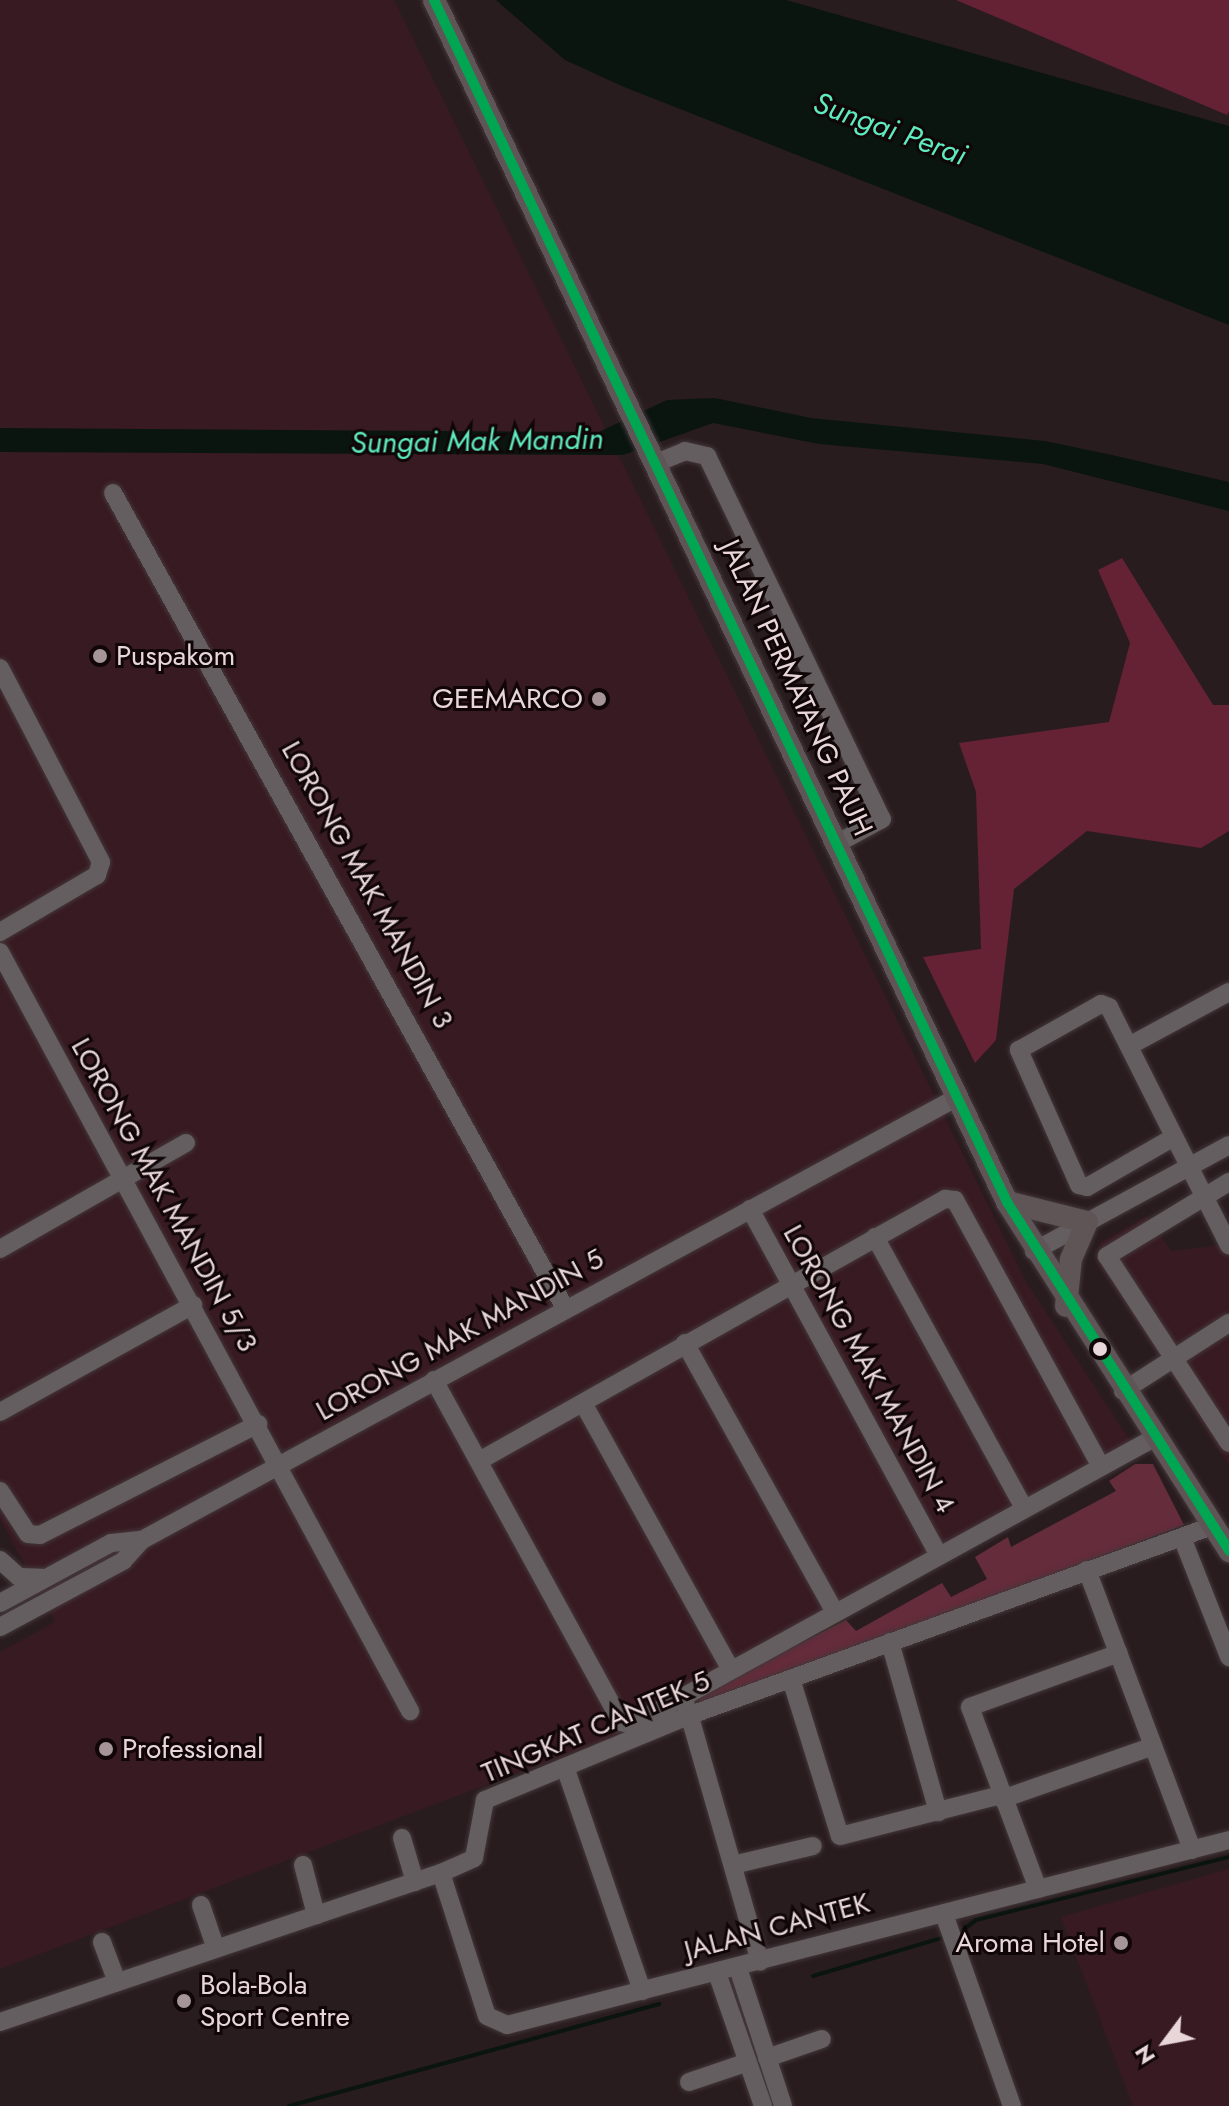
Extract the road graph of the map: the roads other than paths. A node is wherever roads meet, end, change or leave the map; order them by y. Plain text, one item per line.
1 (434, 0) edge
2 (652, 454) junction
3 (113, 493) dead end
4 (0, 668) edge
5 (836, 844) junction
6 (0, 932) edge
7 (0, 952) edge
8 (1229, 992) edge
9 (1129, 1046) junction
10 (956, 1098) junction
11 (1174, 1137) junction
12 (186, 1143) dead end
13 (1229, 1145) edge
14 (1188, 1167) junction
15 (123, 1179) junction
16 (1229, 1182) edge
17 (1202, 1197) junction
18 (1007, 1202) junction
19 (750, 1209) junction
20 (1087, 1222) junction
21 (875, 1237) junction
22 (1229, 1246) edge
23 (0, 1249) edge
24 (1034, 1251) junction
25 (790, 1284) junction
26 (193, 1305) junction
27 (1066, 1306) junction
28 (565, 1308) junction
29 (1229, 1323) edge
30 (685, 1343) junction
31 (1173, 1359) junction
32 (434, 1380) junction
33 (1123, 1391) junction
34 (583, 1403) junction
35 (0, 1412) edge
36 (258, 1424) junction
37 (1154, 1438) junction
38 (1229, 1443) edge
39 (479, 1461) junction
40 (281, 1464) junction
41 (1100, 1465) junction
42 (0, 1491) edge
43 (1024, 1508) junction
44 (1223, 1538) edge
45 (142, 1540) junction
46 (1183, 1540) junction
47 (939, 1556) junction
48 (0, 1560) edge
49 (0, 1568) edge
50 (1087, 1570) junction
51 (46, 1578) junction
52 (57, 1598) junction
53 (7, 1599) edge
54 (835, 1613) junction
55 (0, 1625) edge
56 (890, 1642) junction
57 (1119, 1653) junction
58 (1229, 1657) edge
59 (731, 1670) junction
60 (791, 1679) junction
61 (685, 1695) junction
62 (410, 1711) dead end
63 (688, 1716) junction
64 (1153, 1746) junction
65 (565, 1767) junction
66 (1002, 1797) junction
67 (938, 1812) junction
68 (402, 1838) dead end
69 (1229, 1840) edge
70 (813, 1846) dead end
71 (1192, 1850) junction
72 (303, 1865) dead end
73 (733, 1865) junction
74 (441, 1873) junction
75 (415, 1882) junction
76 (1038, 1889) junction
77 (201, 1905) dead end
78 (316, 1915) junction
79 (945, 1919) junction
80 (102, 1942) dead end
81 (216, 1949) junction
82 (760, 1962) junction
83 (738, 1968) junction
84 (717, 1973) junction
85 (117, 1982) junction
86 (642, 1991) junction
87 (0, 2022) edge
88 (822, 2039) dead end
89 (767, 2058) junction
90 (748, 2062) junction
91 (689, 2082) dead end
92 (763, 2106) edge
93 (783, 2106) edge
94 (1012, 2106) edge

1 - 2 main road, JALAN PERMATANG PAUH
2 - 5 main road, JALAN PERMATANG PAUH
2 - 5 street
3 - 28 street, LORONG MAK MANDIN 3
4 - 6 street
5 - 10 main road, JALAN PERMATANG PAUH
7 - 15 street, LORONG MAK MANDIN 5/3
8 - 9 street
9 - 11 street
9 - 11 street
10 - 18 main road, JALAN PERMATANG PAUH
10 - 19 street, LORONG MAK MANDIN 5
11 - 14 street
12 - 15 street
13 - 14 street
14 - 17 street
14 - 20 street
15 - 23 street
15 - 26 street, LORONG MAK MANDIN 5/3
16 - 17 street
17 - 22 street
17 - 31 street
18 - 20 main road
18 - 24 main road, JALAN PERMATANG PAUH
19 - 25 street, LORONG MAK MANDIN 4
19 - 28 street, LORONG MAK MANDIN 5
20 - 24 street
20 - 27 main road
21 - 25 street
21 - 41 street
21 - 43 street
24 - 27 main road, JALAN PERMATANG PAUH
25 - 30 street
25 - 47 street, LORONG MAK MANDIN 4
26 - 35 street
26 - 36 street, LORONG MAK MANDIN 5/3
27 - 33 main road, JALAN PERMATANG PAUH
28 - 32 street, LORONG MAK MANDIN 5
29 - 31 street
30 - 34 street
30 - 54 street
31 - 33 street
31 - 38 street
32 - 39 street
32 - 40 street, LORONG MAK MANDIN 5
33 - 37 main road, JALAN PERMATANG PAUH
34 - 39 street
34 - 59 street
36 - 40 street, LORONG MAK MANDIN 5/3
36 - 42 street
37 - 41 street
37 - 44 main road, JALAN PERMATANG PAUH
39 - 61 street
40 - 45 street, LORONG MAK MANDIN 5
40 - 62 street
41 - 43 street
43 - 47 street
44 - 46 street, TINGKAT CANTEK 5
45 - 51 street, LORONG MAK MANDIN 5
45 - 52 street
46 - 50 street, TINGKAT CANTEK 5
46 - 58 street
47 - 54 street
48 - 51 street
49 - 53 street
50 - 56 street, TINGKAT CANTEK 5
50 - 57 street
51 - 53 street, LORONG MAK MANDIN 5
52 - 53 street
52 - 55 street
53 - 55 street
54 - 59 street
56 - 60 street, TINGKAT CANTEK 5
56 - 67 street
57 - 64 street
57 - 66 street
59 - 61 street
60 - 63 street, TINGKAT CANTEK 5
60 - 67 street
61 - 63 street
63 - 65 street, TINGKAT CANTEK 5
63 - 73 street
64 - 66 street
64 - 71 street
65 - 74 street, TINGKAT CANTEK 5
65 - 86 street
66 - 67 street
66 - 76 street
68 - 75 street
69 - 71 street, JALAN CANTEK
70 - 73 street
71 - 76 street, JALAN CANTEK
72 - 78 street
73 - 82 street
74 - 75 street, TINGKAT CANTEK 5
74 - 86 street, JALAN CANTEK
75 - 78 street, TINGKAT CANTEK 5
76 - 79 street, JALAN CANTEK
77 - 81 street
78 - 81 street, TINGKAT CANTEK 5
79 - 82 street, JALAN CANTEK
79 - 94 street
80 - 85 street
81 - 85 street, TINGKAT CANTEK 5
82 - 83 street, JALAN CANTEK
83 - 84 street, JALAN CANTEK
83 - 89 street
84 - 86 street, JALAN CANTEK
84 - 90 street
85 - 87 street, TINGKAT CANTEK 5
88 - 89 street
89 - 93 street
90 - 91 street
90 - 92 street

